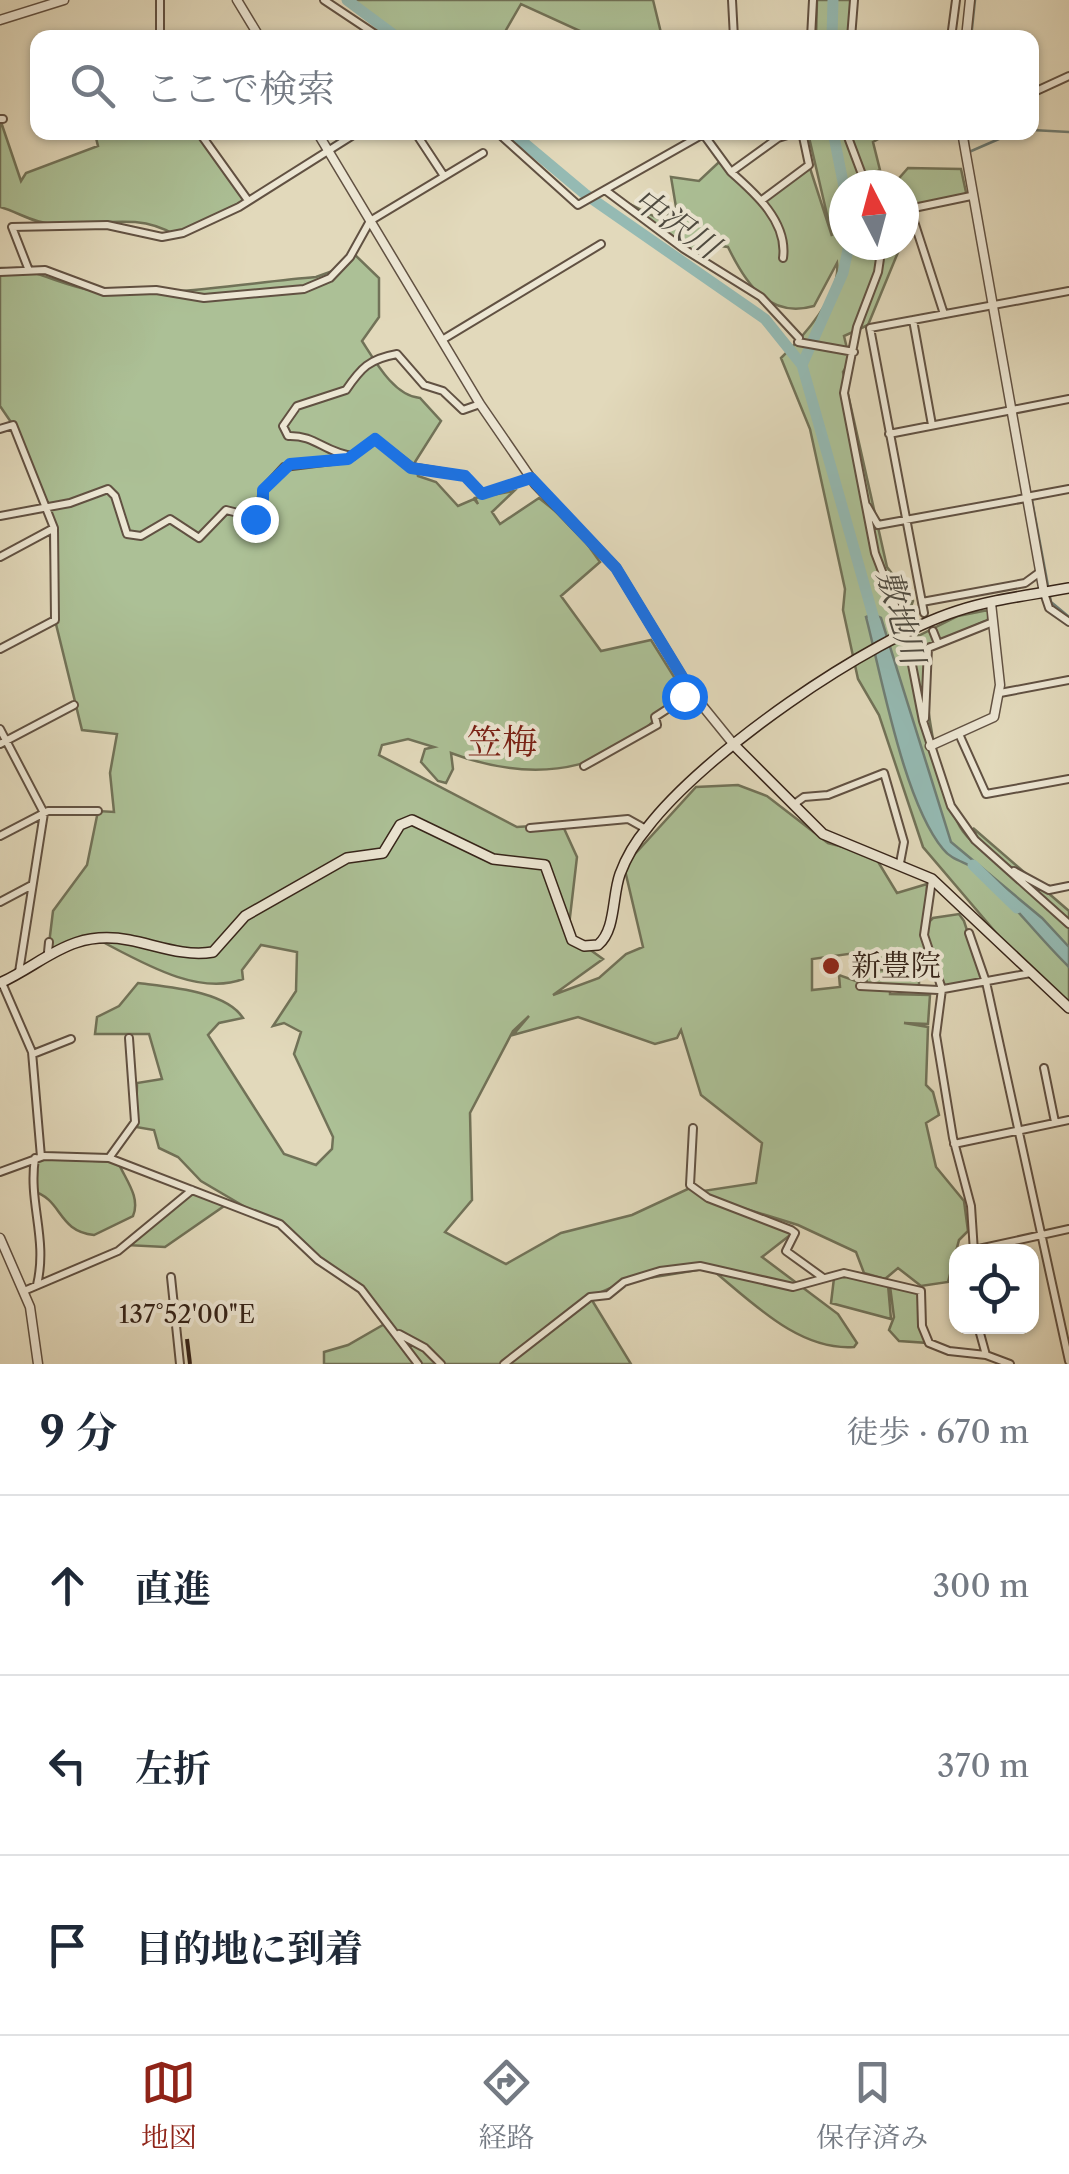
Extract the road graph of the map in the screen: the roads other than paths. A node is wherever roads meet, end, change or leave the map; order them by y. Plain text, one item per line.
1 (64, 0) edge
2 (160, 0) edge
3 (238, 0) edge
4 (324, 0) edge
5 (732, 0) edge
6 (814, 0) edge
7 (854, 0) edge
8 (956, 0) edge
9 (970, 0) edge
10 (0, 20) edge
11 (160, 30) edge
12 (255, 30) edge
13 (369, 30) edge
14 (734, 30) edge
15 (812, 30) edge
16 (852, 30) edge
17 (952, 30) edge
18 (967, 30) edge
19 (1069, 76) edge
20 (1039, 91) edge
21 (205, 140) edge
22 (322, 140) edge
23 (345, 140) edge
24 (420, 140) edge
25 (506, 140) edge
26 (695, 140) edge
27 (710, 140) edge
28 (775, 140) edge
29 (801, 140) edge
30 (849, 140) edge
31 (963, 140) edge
32 (328, 150) junction
33 (484, 153) dead end
34 (861, 170) edge
35 (732, 172) junction
36 (444, 176) junction
37 (604, 191) junction
38 (970, 196) junction
39 (247, 199) junction
40 (762, 200) junction
41 (919, 207) edge
42 (370, 220) junction
43 (602, 244) dead end
44 (919, 244) edge
45 (783, 258) dead end
46 (878, 260) edge
47 (28, 268) junction
48 (0, 272) edge
49 (1069, 291) edge
50 (992, 305) junction
51 (944, 314) junction
52 (913, 320) junction
53 (442, 340) junction
54 (851, 352) junction
55 (1069, 399) edge
56 (480, 404) junction
57 (1010, 410) junction
58 (932, 425) junction
59 (0, 429) edge
60 (888, 434) junction
61 (354, 456) junction
62 (531, 478) junction
63 (1069, 489) edge
64 (1026, 498) junction
65 (864, 500) junction
66 (45, 504) junction
67 (0, 516) edge
68 (906, 520) junction
69 (54, 528) junction
70 (0, 557) edge
71 (1040, 572) junction
72 (1069, 588) edge
73 (1044, 593) junction
74 (922, 602) junction
75 (990, 603) junction
76 (924, 613) dead end
77 (993, 622) junction
78 (1069, 622) edge
79 (932, 631) dead end
80 (904, 635) junction
81 (937, 641) junction
82 (0, 649) edge
83 (1069, 680) edge
84 (692, 693) junction
85 (1000, 693) junction
86 (74, 705) dead end
87 (925, 729) junction
88 (0, 730) edge
89 (959, 734) junction
90 (3, 742) edge
91 (735, 746) junction
92 (930, 746) junction
93 (584, 766) dead end
94 (1069, 779) edge
95 (792, 806) junction
96 (98, 811) dead end
97 (44, 813) junction
98 (530, 828) dead end
99 (646, 828) junction
100 (0, 836) edge
101 (900, 863) junction
102 (1008, 869) junction
103 (932, 879) junction
104 (32, 885) junction
105 (1069, 886) edge
106 (0, 902) edge
107 (1069, 924) edge
108 (969, 933) dead end
109 (1032, 972) junction
110 (19, 973) junction
111 (986, 982) junction
112 (1, 983) edge
113 (860, 986) dead end
114 (942, 989) junction
115 (1069, 1008) edge
116 (129, 1038) dead end
117 (72, 1040) dead end
118 (32, 1054) junction
119 (1044, 1068) dead end
120 (1069, 1120) edge
121 (1055, 1122) junction
122 (692, 1128) dead end
123 (1018, 1129) junction
124 (954, 1144) junction
125 (38, 1157) junction
126 (109, 1158) junction
127 (0, 1172) edge
128 (192, 1190) junction
129 (1069, 1229) edge
130 (1042, 1236) junction
131 (0, 1238) edge
132 (974, 1244) edge
133 (1006, 1244) edge
134 (172, 1277) dead end
135 (824, 1278) junction
136 (36, 1286) junction
137 (24, 1291) junction
138 (398, 1334) junction
139 (980, 1334) edge
140 (986, 1355) junction
141 (1069, 1361) edge
142 (38, 1364) edge
143 (180, 1364) edge
144 (418, 1364) edge
145 (441, 1364) edge
146 (504, 1364) edge
147 (1010, 1364) edge

1 - 10 street
2 - 11 street
3 - 12 street
4 - 13 street
5 - 14 street
6 - 15 street
7 - 16 street
8 - 17 street
9 - 18 street
19 - 20 street
21 - 39 street
22 - 32 street
23 - 32 street
24 - 36 street
25 - 37 street
26 - 37 street
27 - 35 street
28 - 35 street
29 - 40 street
30 - 34 street
31 - 38 street
32 - 39 street
32 - 42 street
33 - 36 street
35 - 40 street
36 - 42 street
37 - 54 street
38 - 41 street
38 - 50 street
39 - 47 street
40 - 45 street
42 - 47 street
42 - 53 street
43 - 53 street
44 - 51 street
46 - 54 street
47 - 48 street
49 - 50 street
50 - 51 street
50 - 57 street
51 - 52 street
52 - 58 street
52 - 60 street
53 - 56 street
54 - 65 street
55 - 57 street
56 - 61 street
56 - 62 street
57 - 58 street
57 - 64 street
58 - 60 street
59 - 66 street
60 - 68 street
61 - 62 street
61 - 66 street
62 - 84 street
63 - 64 street
64 - 68 street
64 - 71 street
65 - 68 street
65 - 80 street
66 - 67 street
66 - 69 street
68 - 74 street
69 - 70 street
69 - 82 street
71 - 73 street
71 - 74 street
72 - 73 main road
73 - 75 main road
73 - 78 street
74 - 76 street
75 - 77 street
75 - 80 main road
77 - 81 street
77 - 85 street
79 - 81 street
80 - 87 street
80 - 91 main road
81 - 87 street
83 - 85 street
84 - 91 street
84 - 93 street
85 - 89 street
86 - 90 street
87 - 92 street
88 - 90 street
89 - 92 street
89 - 94 street
90 - 97 street
91 - 95 main road
91 - 99 main road
92 - 102 street
95 - 101 main road
95 - 101 street
96 - 97 street
97 - 100 street
97 - 104 street
98 - 99 street
99 - 110 main road
101 - 103 main road
102 - 105 street
102 - 107 street
103 - 109 main road
103 - 114 street
104 - 106 street
104 - 110 street
108 - 111 street
109 - 111 street
109 - 115 main road
110 - 112 main road
111 - 114 street
111 - 123 street
112 - 118 street
113 - 114 street
114 - 124 street
116 - 126 street
117 - 118 street
118 - 125 street
119 - 121 street
120 - 121 street
121 - 123 street
122 - 135 street
123 - 124 street
123 - 130 street
124 - 132 street
125 - 126 street
125 - 127 street
125 - 136 street
126 - 128 street
128 - 136 street
128 - 138 street
129 - 130 street
130 - 133 street
130 - 141 street
131 - 137 street
134 - 143 street
135 - 140 street
135 - 146 street
136 - 137 street
137 - 142 street
138 - 144 street
138 - 145 street
139 - 140 street
140 - 147 street

